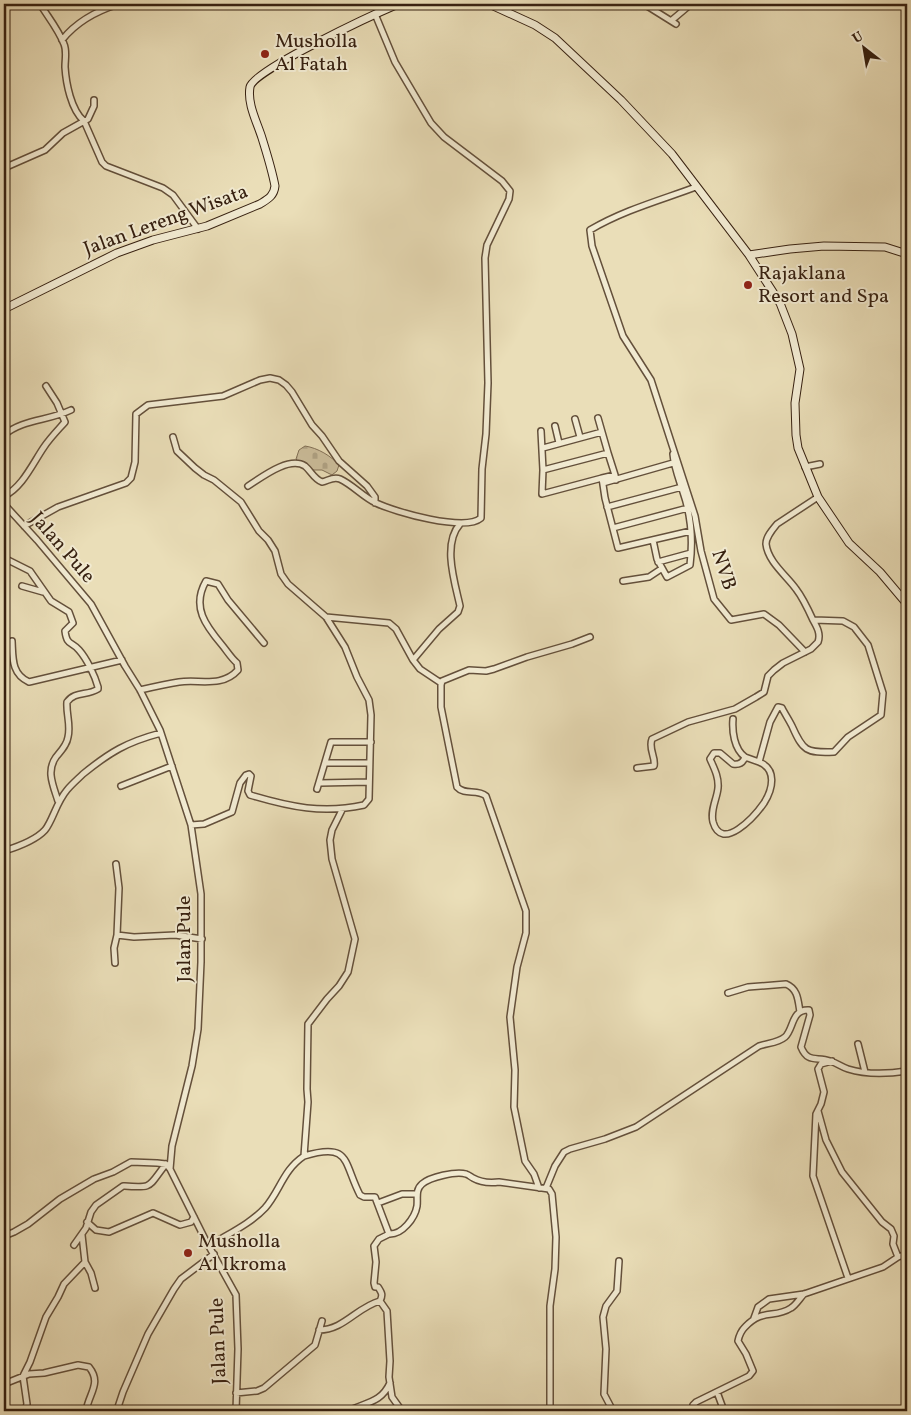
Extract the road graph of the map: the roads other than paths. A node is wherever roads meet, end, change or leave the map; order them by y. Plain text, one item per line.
1 (40, 4) edge
2 (119, 4) edge
3 (398, 4) edge
4 (489, 4) edge
5 (644, 4) edge
6 (692, 4) edge
7 (375, 14) junction
8 (62, 40) junction
9 (94, 100) dead end
10 (84, 121) junction
11 (4, 168) edge
12 (696, 187) junction
13 (198, 229) junction
14 (907, 254) edge
15 (749, 255) junction
16 (4, 309) edge
17 (46, 386) dead end
18 (71, 410) dead end
19 (62, 414) junction
20 (598, 418) dead end
21 (576, 419) dead end
22 (555, 426) dead end
23 (541, 431) dead end
24 (602, 432) junction
25 (4, 435) edge
26 (173, 437) dead end
27 (580, 437) junction
28 (559, 443) junction
29 (543, 448) junction
30 (672, 448) junction
31 (608, 453) junction
32 (673, 462) junction
33 (820, 464) dead end
34 (805, 467) junction
35 (543, 470) junction
36 (616, 477) junction
37 (603, 481) junction
38 (248, 486) dead end
39 (682, 487) junction
40 (4, 496) edge
41 (818, 497) junction
42 (375, 503) junction
43 (4, 504) edge
44 (607, 507) junction
45 (688, 508) junction
46 (460, 524) junction
47 (24, 526) junction
48 (613, 528) junction
49 (691, 531) junction
50 (653, 540) junction
51 (691, 553) junction
52 (4, 558) edge
53 (658, 562) junction
54 (661, 569) junction
55 (623, 581) dead end
56 (22, 586) dead end
57 (43, 592) junction
58 (907, 604) edge
59 (326, 617) junction
60 (814, 620) junction
61 (590, 637) dead end
62 (12, 641) dead end
63 (264, 643) dead end
64 (805, 652) junction
65 (122, 660) junction
66 (412, 660) junction
67 (89, 668) junction
68 (441, 683) junction
69 (140, 690) junction
70 (733, 718) dead end
71 (161, 733) junction
72 (371, 742) junction
73 (745, 757) junction
74 (759, 762) junction
75 (325, 763) junction
76 (369, 763) junction
77 (172, 766) junction
78 (637, 768) dead end
79 (369, 782) junction
80 (320, 783) junction
81 (121, 786) dead end
82 (317, 789) dead end
83 (58, 801) junction
84 (342, 810) junction
85 (191, 825) junction
86 (4, 851) edge
87 (116, 864) dead end
88 (117, 935) junction
89 (202, 939) junction
90 (116, 963) dead end
91 (728, 993) dead end
92 (800, 1012) junction
93 (858, 1044) dead end
94 (832, 1061) junction
95 (907, 1071) edge
96 (865, 1072) junction
97 (818, 1111) junction
98 (304, 1156) junction
99 (168, 1167) junction
100 (539, 1188) junction
101 (546, 1188) junction
102 (416, 1194) junction
103 (378, 1202) junction
104 (194, 1217) junction
105 (87, 1222) junction
106 (82, 1234) junction
107 (389, 1234) junction
108 (4, 1236) edge
109 (74, 1245) dead end
110 (209, 1246) junction
111 (214, 1254) junction
112 (907, 1254) edge
113 (898, 1257) junction
114 (619, 1261) dead end
115 (85, 1262) junction
116 (848, 1278) junction
117 (95, 1288) dead end
118 (804, 1294) junction
119 (380, 1301) junction
120 (754, 1318) junction
121 (322, 1321) dead end
122 (319, 1330) junction
123 (23, 1376) junction
124 (9, 1382) dead end
125 (390, 1383) junction
126 (236, 1392) junction
127 (717, 1392) junction
128 (117, 1410) dead end
129 (25, 1411) edge
130 (86, 1411) edge
131 (236, 1411) edge
132 (348, 1411) edge
133 (402, 1411) edge
134 (550, 1411) edge
135 (612, 1411) edge
136 (692, 1411) edge
137 (724, 1411) edge

1 - 8 street
2 - 8 street
3 - 7 main road, Jalan Lereng Wisata
4 - 12 main road
5 - 6 street
7 - 13 main road, Jalan Lereng Wisata
7 - 46 street
8 - 10 street
9 - 10 street
10 - 11 street
10 - 13 street
12 - 15 main road
12 - 30 street
13 - 16 main road, Jalan Lereng Wisata
14 - 15 main road
15 - 34 main road
17 - 19 street
18 - 19 street
19 - 25 street
19 - 40 street
20 - 24 street
21 - 27 street
22 - 28 street
23 - 29 street
24 - 27 street
24 - 31 street
26 - 59 street
27 - 28 street
28 - 29 street
29 - 35 street
30 - 32 street
30 - 64 street, NVB
31 - 35 street
31 - 36 street
32 - 36 street
32 - 39 street
33 - 34 street
34 - 41 main road
35 - 37 street
36 - 37 street
37 - 44 street
38 - 42 street
39 - 44 street
39 - 45 street
41 - 58 main road
41 - 60 street
42 - 46 street
42 - 47 street
43 - 47 street, Jalan Pule
44 - 48 street
45 - 48 street
45 - 49 street
46 - 66 street
47 - 65 street, Jalan Pule
48 - 50 street
49 - 50 street
49 - 51 street
50 - 53 street
51 - 53 street
51 - 54 street
52 - 57 street
53 - 54 street
54 - 55 street
56 - 57 street
57 - 67 street
59 - 66 street
59 - 72 street
60 - 64 street
60 - 74 street
61 - 68 street
62 - 67 street
63 - 69 street
64 - 78 street
65 - 67 street
65 - 69 street, Jalan Pule
66 - 68 street
67 - 83 street
68 - 100 street
69 - 71 street, Jalan Pule
70 - 73 street
71 - 77 street, Jalan Pule
71 - 83 street
72 - 75 street
72 - 76 street
73 - 74 street
73 - 74 street
75 - 76 street
75 - 80 street
76 - 79 street
77 - 81 street
77 - 85 street, Jalan Pule
79 - 80 street
79 - 84 street
80 - 82 street
83 - 86 street
84 - 85 street
84 - 98 street
85 - 89 street, Jalan Pule
87 - 88 street
88 - 89 street
88 - 90 street
89 - 99 street, Jalan Pule
91 - 92 street
92 - 94 street
92 - 101 street
93 - 96 street
94 - 96 street
94 - 97 street
95 - 96 street
97 - 113 street
97 - 116 street
98 - 103 street
98 - 110 street
99 - 104 street, Jalan Pule
99 - 105 street
99 - 108 street
100 - 101 street
100 - 102 street
101 - 134 street
102 - 103 street
102 - 107 street
103 - 107 street
104 - 105 street
104 - 110 street, Jalan Pule
105 - 106 street
106 - 109 street
106 - 115 street
107 - 119 street
110 - 111 street, Jalan Pule
111 - 126 street, Jalan Pule
111 - 128 street
112 - 113 street
113 - 116 street
114 - 135 street
115 - 117 street
115 - 123 street
116 - 118 street
118 - 120 street
118 - 120 street
119 - 122 street
119 - 125 street
120 - 127 street
121 - 122 street
122 - 126 street
123 - 124 street
123 - 129 street
123 - 130 street
125 - 132 street
125 - 133 street
126 - 131 street, Jalan Pule
127 - 136 street
127 - 137 street

